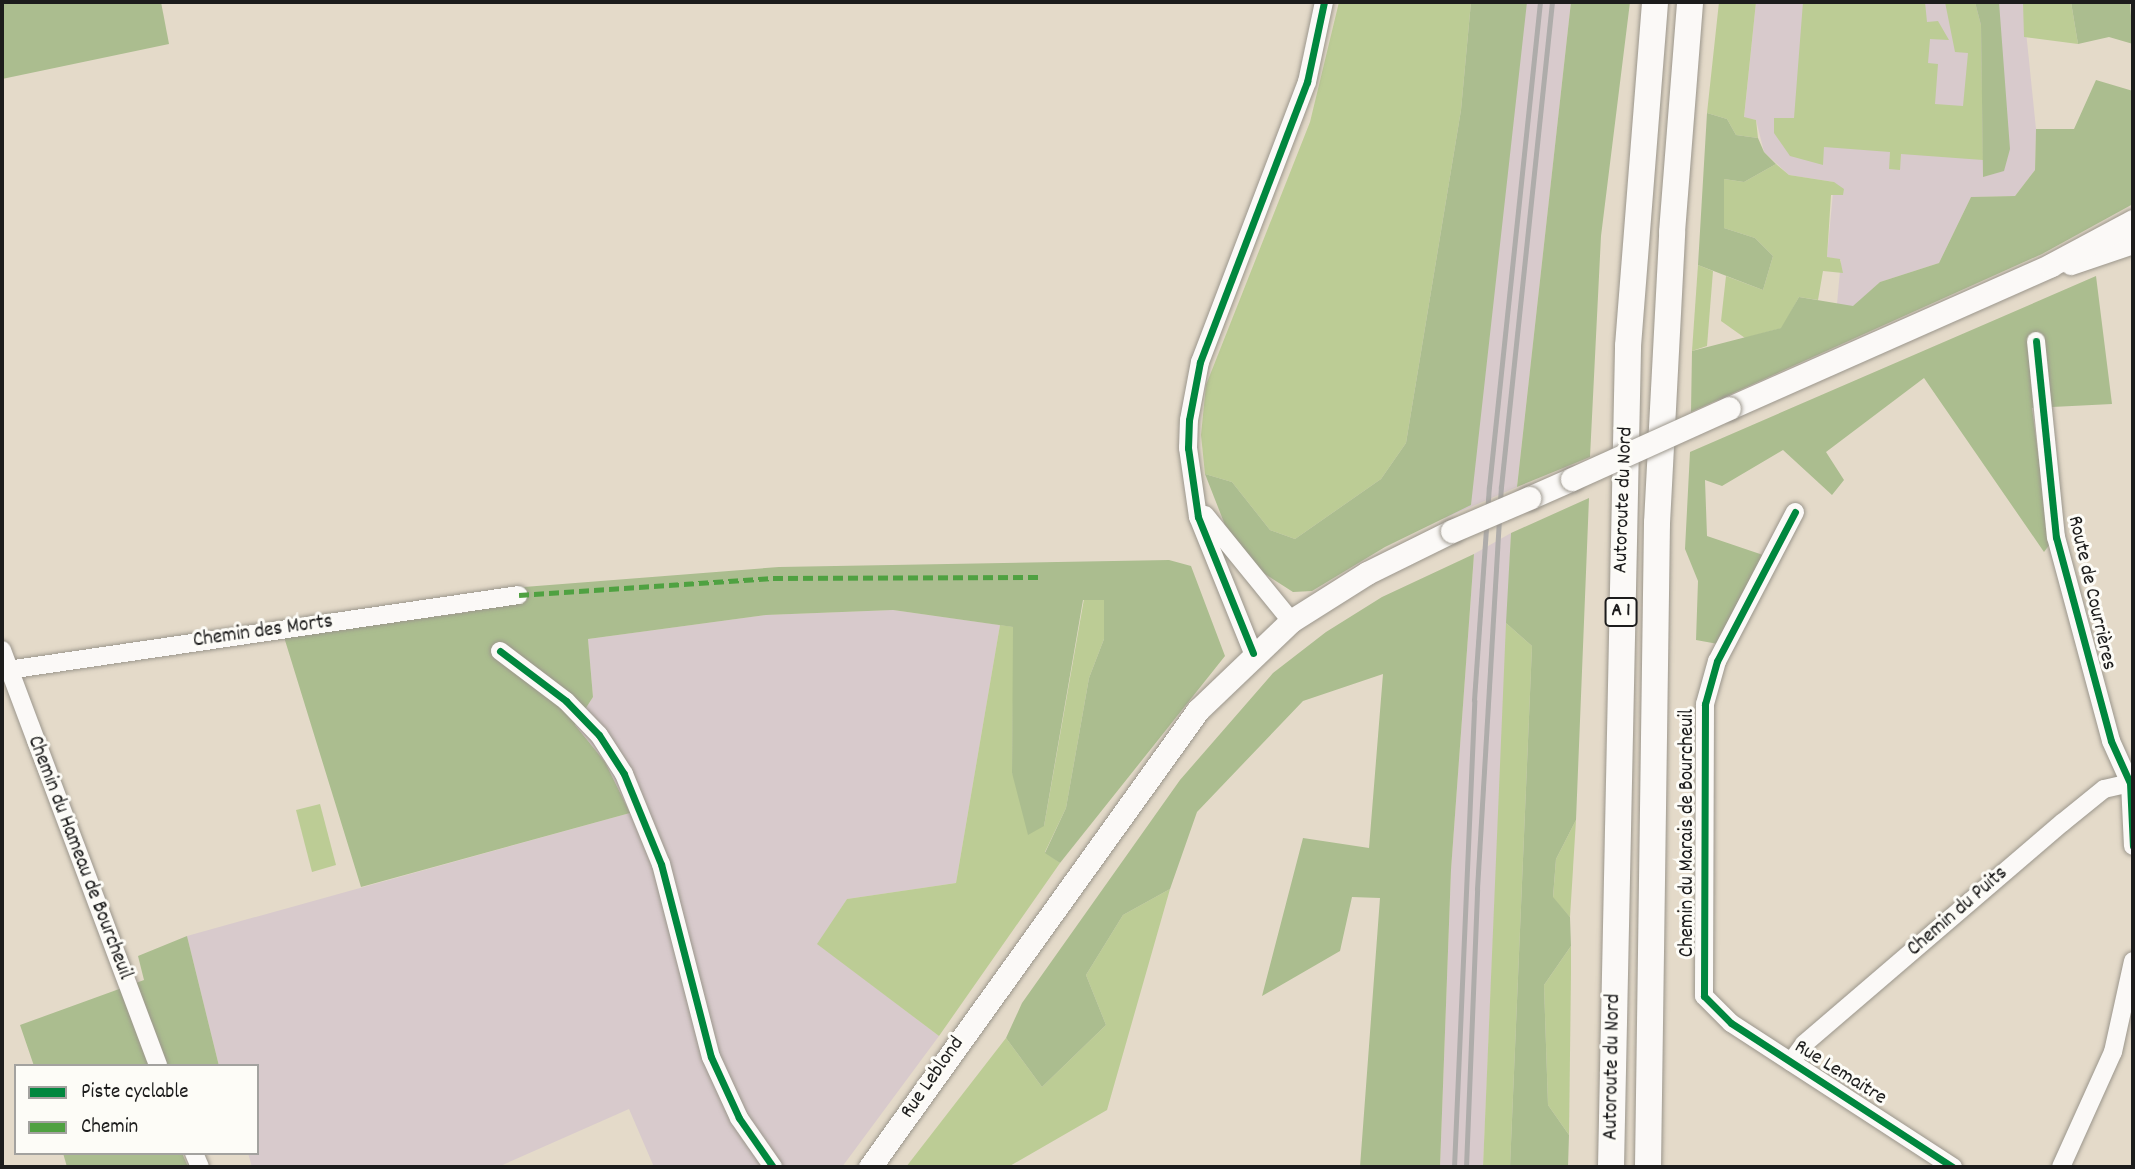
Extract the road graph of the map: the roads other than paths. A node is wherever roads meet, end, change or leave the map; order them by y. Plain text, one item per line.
1 (1324, 2) edge
2 (1655, 2) edge
3 (1690, 2) edge
4 (2133, 221) edge
5 (2133, 242) edge
6 (2051, 265) junction
7 (2036, 341) dead end
8 (1196, 503) junction
9 (1795, 512) dead end
10 (519, 594) dead end
11 (1291, 621) junction
12 (2, 650) edge
13 (500, 651) dead end
14 (1253, 653) junction
15 (8, 670) junction
16 (2132, 780) edge
17 (1653, 785) junction
18 (2133, 846) edge
19 (2133, 961) edge
20 (1710, 1005) joint
21 (1791, 1062) junction
22 (157, 1064) edge
23 (1613, 1101) junction
24 (773, 1167) edge
25 (870, 1167) edge
26 (1606, 1167) edge
27 (1611, 1167) edge
28 (1648, 1167) edge
29 (1661, 1167) edge
30 (1953, 1167) edge
31 (2061, 1167) edge

1 - 8 street
2 - 23 highway, Autoroute du Nord / A 1
3 - 17 highway, Autoroute du Nord / A 1
4 - 6 main road
5 - 6 main road
6 - 11 main road, Rue Leblond, bridge
7 - 16 street, Route de Courrières
8 - 11 street
8 - 14 street
9 - 20 street, Chemin du Marais de Bourcheuil
10 - 15 street, Chemin des Morts
11 - 14 main road, Rue Leblond
12 - 15 street, Chemin du Hameau de Bourcheuil
13 - 24 street
14 - 25 main road, Rue Leblond
15 - 22 street, Chemin du Hameau de Bourcheuil
16 - 18 street, Route de Courrières
16 - 21 street, Chemin du Puits
17 - 28 highway, Autoroute du Nord / A 1
17 - 29 highway
19 - 31 street
20 - 21 street, Rue Lemaitre
21 - 30 street, Rue Lemaitre
23 - 26 highway
23 - 27 highway, Autoroute du Nord / A 1

